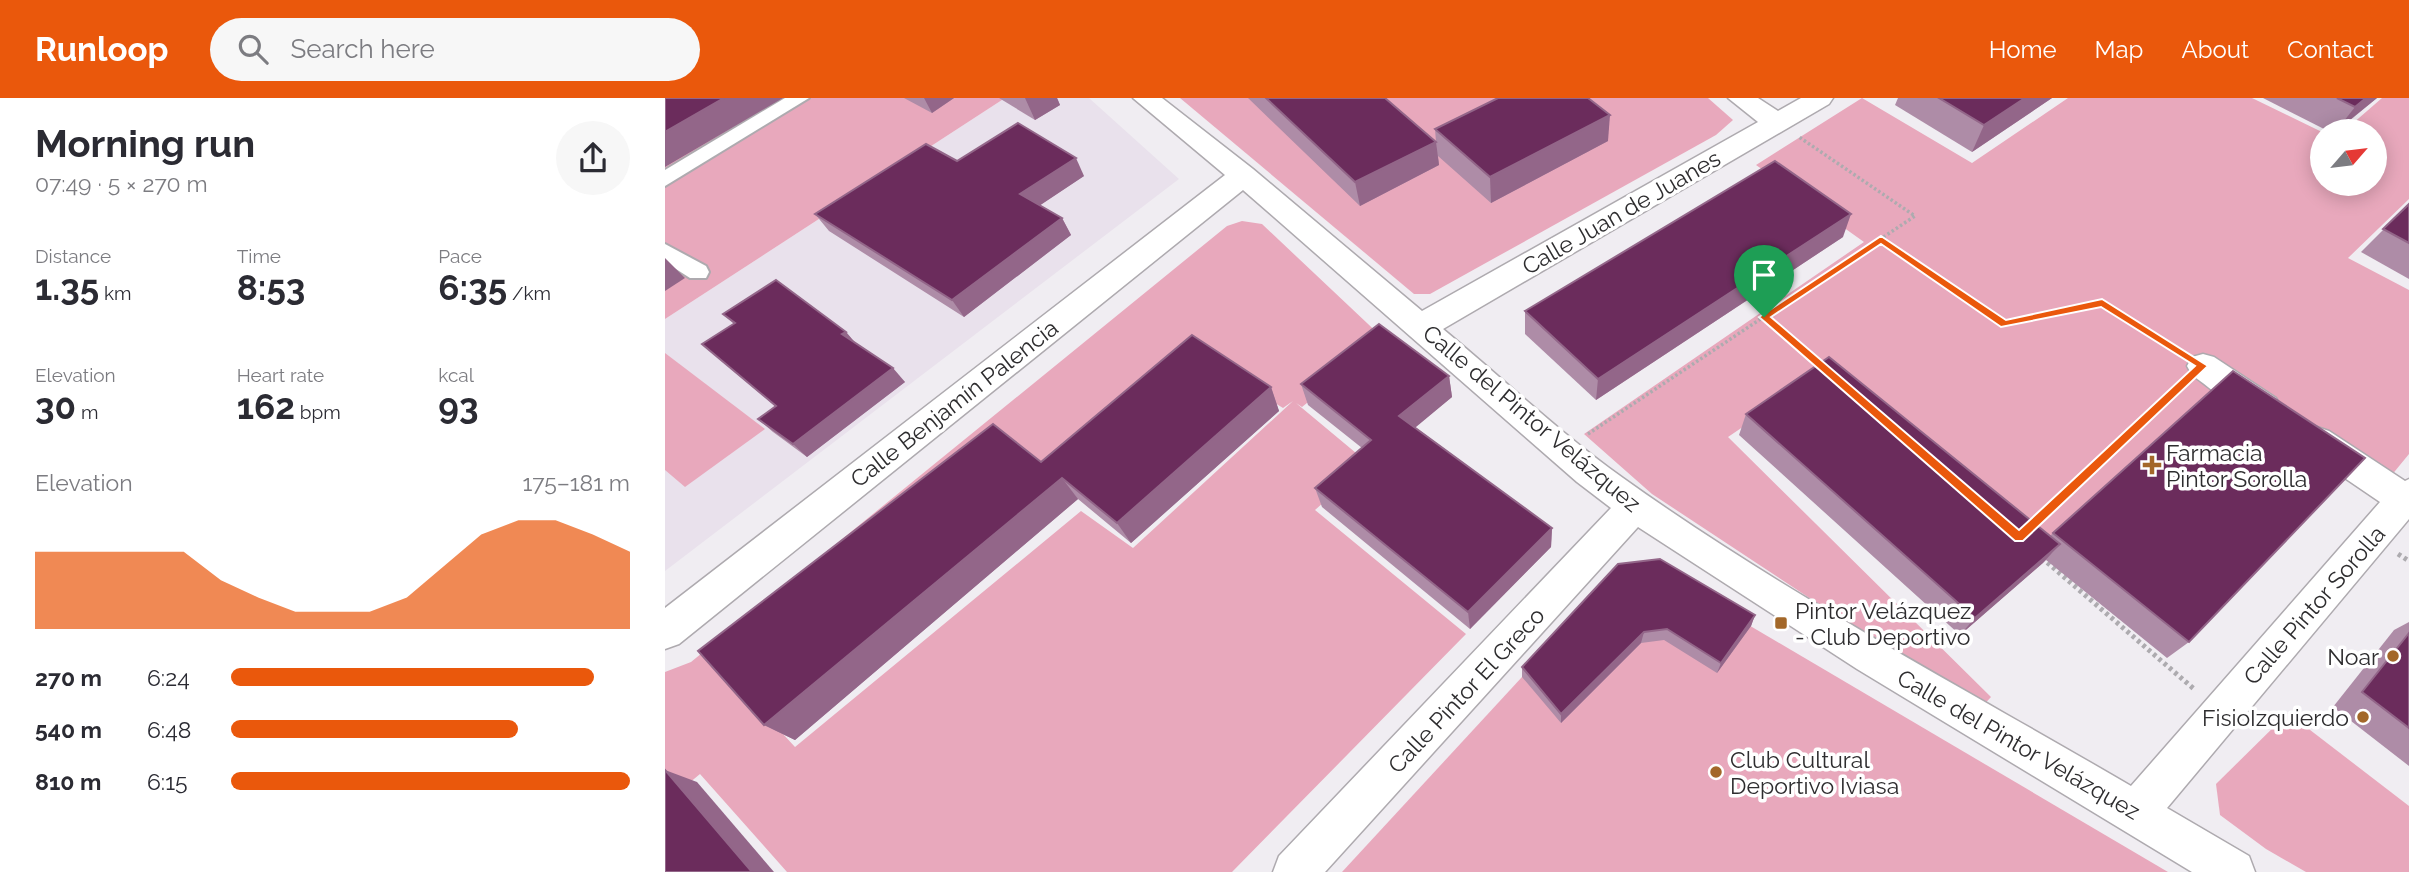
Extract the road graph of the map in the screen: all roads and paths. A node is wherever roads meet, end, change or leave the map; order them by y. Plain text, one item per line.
1 (799, 98) edge
2 (1146, 98) edge
3 (1741, 98) edge
4 (1820, 98) edge
5 (1777, 123) junction
6 (1243, 175) junction
7 (665, 180) edge
8 (1881, 239) junction
9 (665, 252) edge
10 (698, 272) dead end
11 (1764, 317) junction
12 (1422, 326) junction
13 (2203, 366) junction
14 (1825, 370) edge
15 (1564, 450) junction
16 (2407, 496) edge
17 (1634, 507) junction
18 (2029, 528) edge
19 (2039, 555) edge
20 (665, 631) edge
21 (2221, 713) junction
22 (2136, 812) junction
23 (1295, 872) edge
24 (2233, 872) edge

1 - 7 street
2 - 6 street, Calle del Pintor Velázquez
3 - 5 street
4 - 5 street, Calle Juan de Juanes
5 - 8 path
5 - 12 street, Calle Juan de Juanes
6 - 12 street, Calle del Pintor Velázquez
6 - 20 street, Calle Benjamín Palencia
8 - 11 path
8 - 13 path
9 - 10 street
11 - 14 path
11 - 15 path
12 - 15 street, Calle del Pintor Velázquez
13 - 16 street
13 - 18 path
15 - 17 street, Calle del Pintor Velázquez
16 - 21 street, Calle Pintor Sorolla
17 - 22 street, Calle del Pintor Velázquez
17 - 23 street, Calle Pintor El Greco
19 - 21 path
21 - 22 street, Calle Pintor Sorolla
22 - 24 street, Calle del Pintor Velázquez

